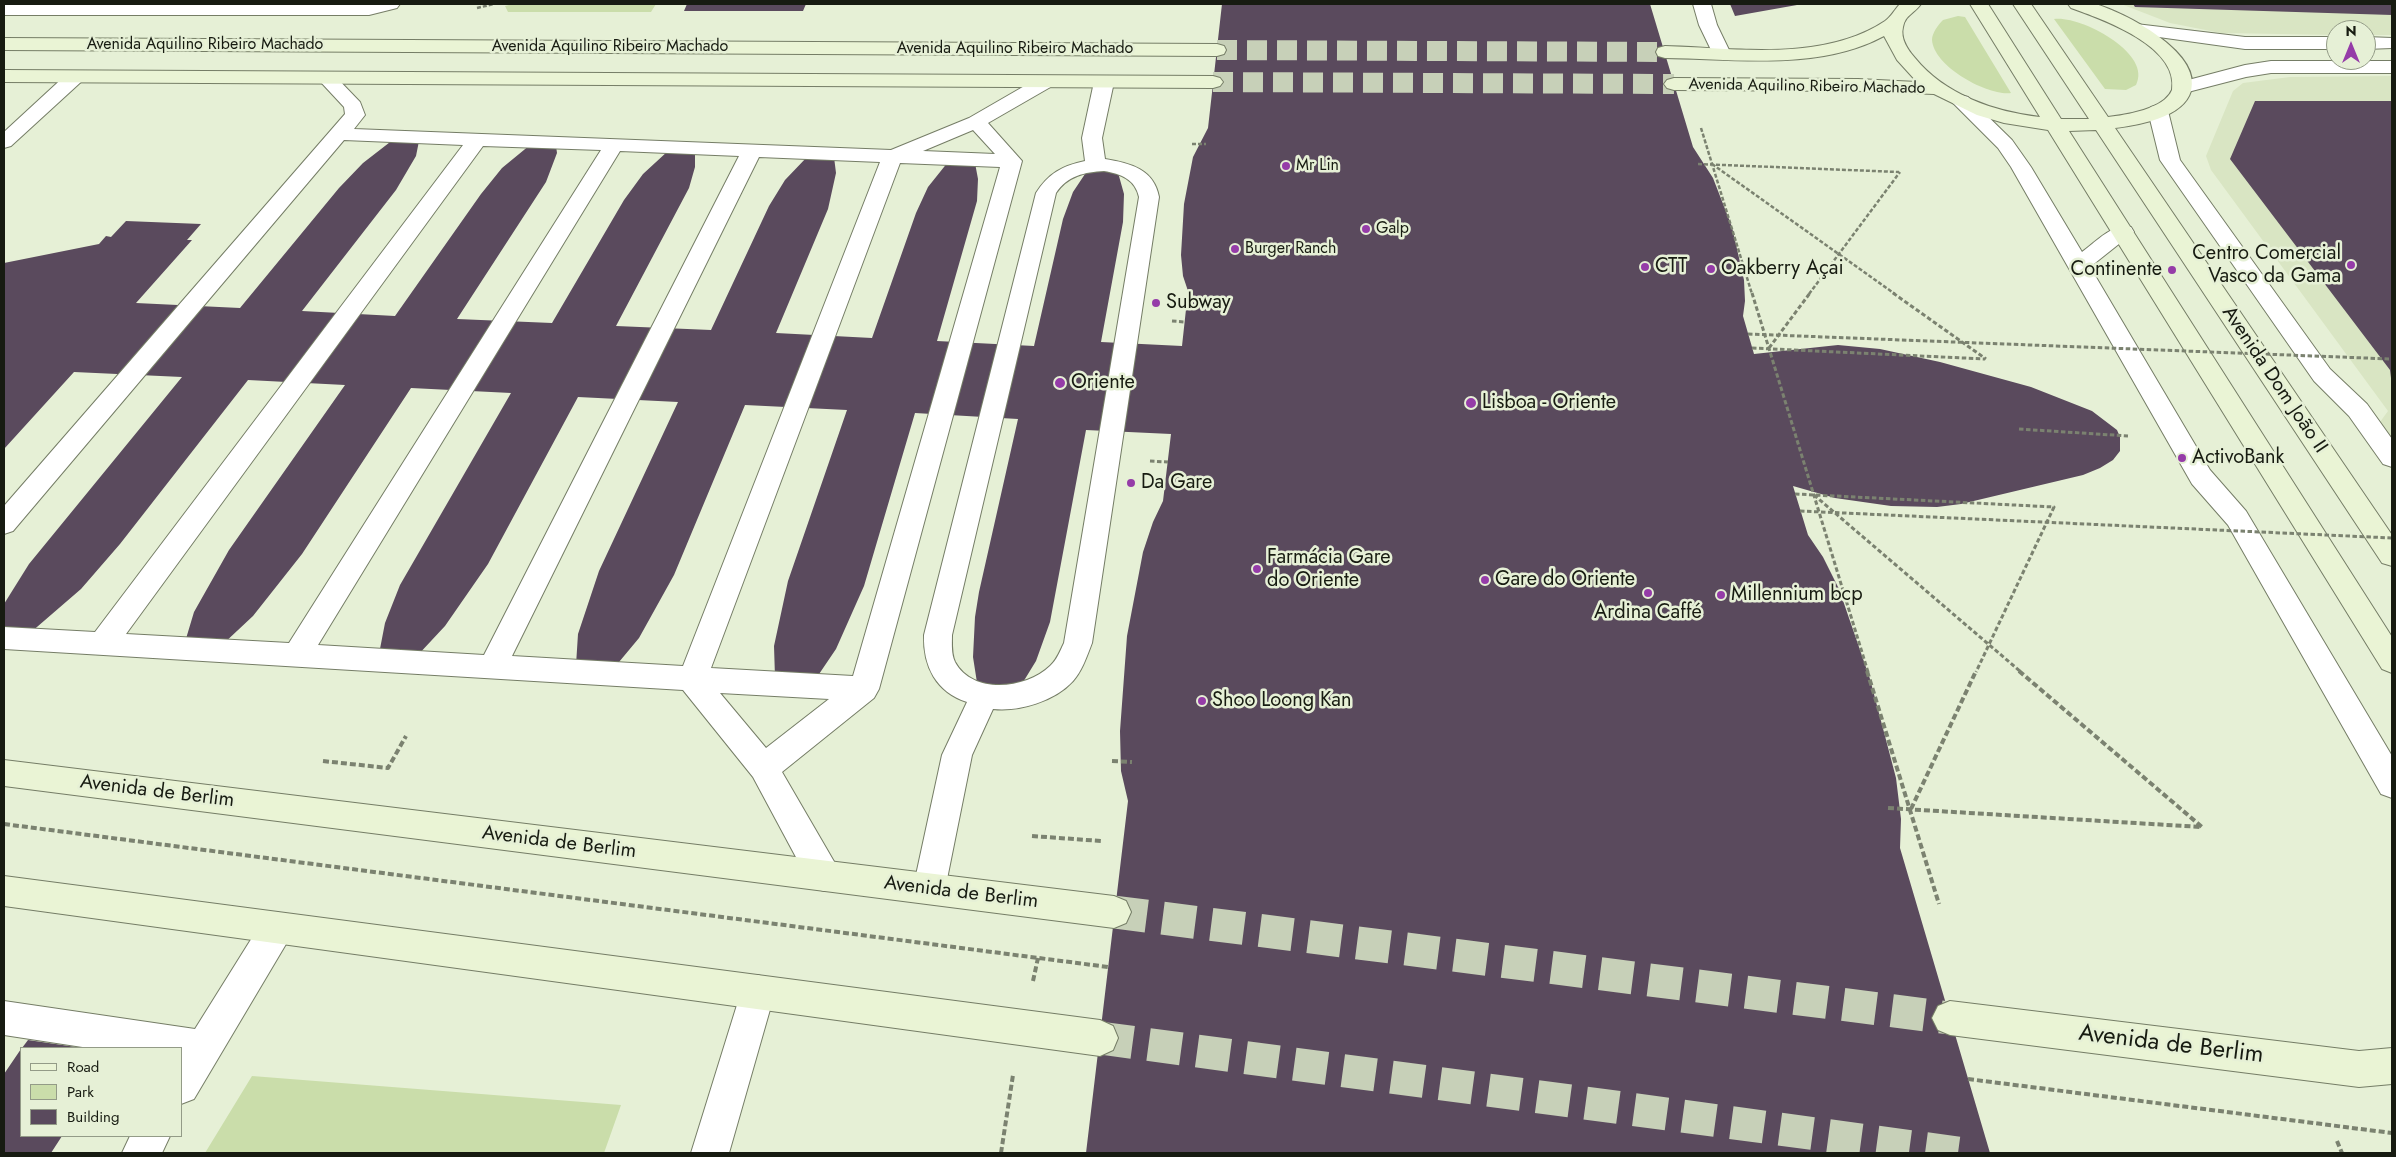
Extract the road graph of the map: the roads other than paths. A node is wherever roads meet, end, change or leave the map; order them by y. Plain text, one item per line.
1 (392, 4) edge
2 (1702, 4) edge
3 (1912, 4) edge
4 (1979, 4) edge
5 (2022, 4) edge
6 (2077, 4) edge
7 (2094, 8) edge
8 (4, 10) edge
9 (1893, 24) junction
10 (2136, 29) junction
11 (2326, 43) edge
12 (2376, 43) edge
13 (2392, 43) edge
14 (4, 44) edge
15 (1217, 50) tunnel mouth
16 (1665, 52) tunnel mouth
17 (1721, 52) junction
18 (2392, 67) edge
19 (4, 76) edge
20 (75, 77) junction
21 (326, 78) junction
22 (1046, 81) junction
23 (1104, 82) junction
24 (1213, 82) tunnel mouth
25 (1674, 84) tunnel mouth
26 (2184, 87) junction
27 (1939, 90) junction
28 (1961, 101) junction
29 (2158, 111) junction
30 (976, 122) junction
31 (2054, 123) junction
32 (2102, 123) junction
33 (341, 134) junction
34 (477, 140) junction
35 (4, 142) edge
36 (614, 145) junction
37 (752, 151) junction
38 (892, 157) junction
39 (1012, 161) junction
40 (1096, 166) junction
41 (2123, 232) junction
42 (2079, 266) junction
43 (2392, 458) edge
44 (4, 524) edge
45 (2392, 556) edge
46 (4, 638) edge
47 (102, 644) junction
48 (296, 656) junction
49 (2392, 661) edge
50 (492, 668) junction
51 (692, 680) junction
52 (864, 689) junction
53 (985, 695) junction
54 (764, 768) junction
55 (4, 773) edge
56 (2392, 784) edge
57 (824, 876) junction
58 (929, 889) junction
59 (4, 891) edge
60 (1114, 912) tunnel mouth
61 (277, 928) junction
62 (758, 992) junction
63 (4, 1018) edge
64 (1950, 1018) tunnel mouth
65 (1100, 1038) tunnel mouth
66 (204, 1048) junction
67 (2392, 1066) edge
68 (182, 1084) edge
69 (150, 1137) edge
70 (141, 1153) edge
71 (710, 1153) edge

1 - 8 street
2 - 17 street
3 - 9 main road
4 - 31 main road
5 - 32 main road, Avenida Dom João II
6 - 7 main road
7 - 10 main road
9 - 17 main road, Avenida Aquilino Ribeiro Machado
9 - 27 main road
10 - 11 street
10 - 26 main road
12 - 13 street
14 - 15 main road, Avenida Aquilino Ribeiro Machado
16 - 17 main road, Avenida Aquilino Ribeiro Machado
18 - 26 street
19 - 20 main road, Avenida Aquilino Ribeiro Machado
20 - 21 main road, Avenida Aquilino Ribeiro Machado
20 - 35 street
21 - 22 main road, Avenida Aquilino Ribeiro Machado
21 - 33 street
22 - 23 main road, Avenida Aquilino Ribeiro Machado
22 - 30 street
23 - 24 main road, Avenida Aquilino Ribeiro Machado
23 - 40 street
25 - 27 main road, Avenida Aquilino Ribeiro Machado
26 - 29 main road
27 - 28 main road
28 - 31 main road
28 - 42 street
29 - 32 main road
29 - 43 street, Avenida Dom João II
30 - 38 street
30 - 39 street
31 - 32 main road
31 - 41 main road
32 - 45 main road, Avenida Dom João II
33 - 34 street
33 - 44 street
34 - 36 street
34 - 47 street
36 - 37 street
36 - 48 street
37 - 38 street
37 - 50 street
38 - 39 street
38 - 51 street
39 - 52 street
40 - 53 street
40 - 53 street
41 - 42 street
41 - 49 main road
42 - 56 street
46 - 47 street
47 - 48 street
48 - 50 street
50 - 51 street
51 - 52 street
51 - 54 street
52 - 54 street
53 - 58 street
54 - 57 street
55 - 57 main road, Avenida de Berlim
57 - 58 main road, Avenida de Berlim
58 - 60 main road, Avenida de Berlim
59 - 61 main road
61 - 62 main road
61 - 66 street
62 - 65 main road
62 - 71 street
63 - 66 street
64 - 67 main road, Avenida de Berlim
66 - 68 street
69 - 70 street

